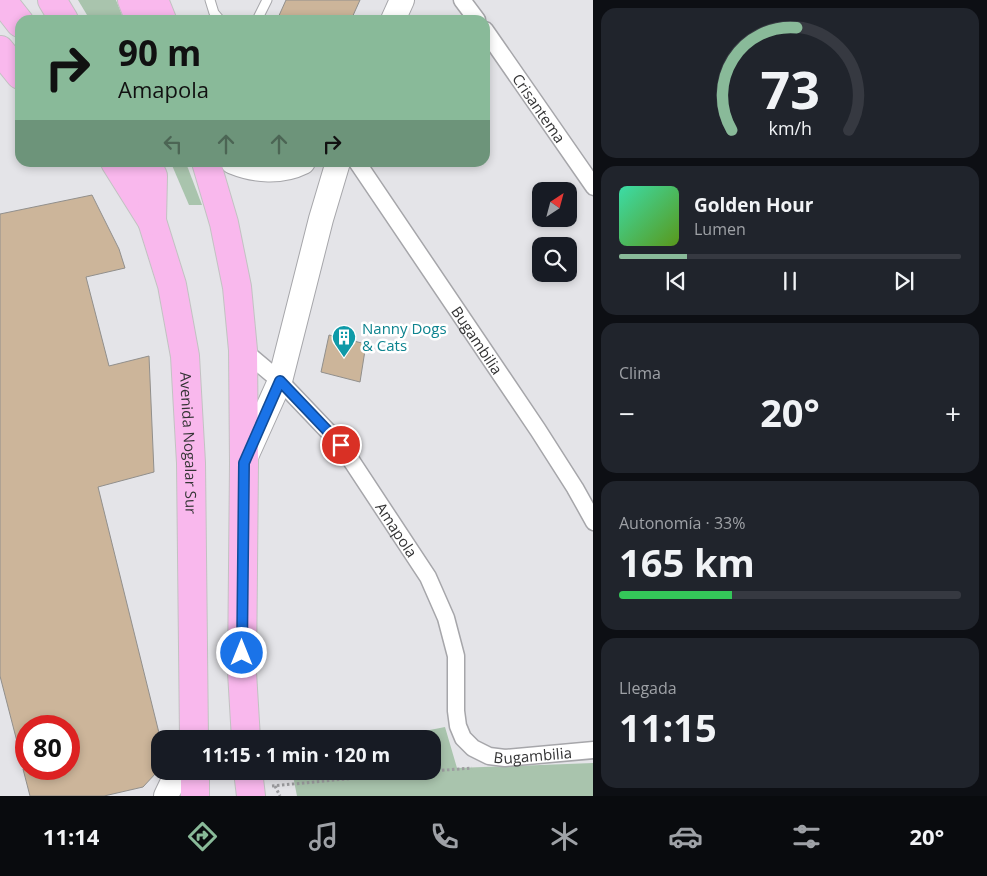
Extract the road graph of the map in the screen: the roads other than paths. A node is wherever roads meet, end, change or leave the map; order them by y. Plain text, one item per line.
1 (2, 0) edge
2 (52, 0) edge
3 (132, 0) edge
4 (154, 0) edge
5 (210, 0) edge
6 (267, 0) edge
7 (402, 0) edge
8 (462, 0) edge
9 (61, 15) edge
10 (138, 15) edge
11 (160, 15) edge
12 (216, 15) edge
13 (260, 15) edge
14 (396, 15) edge
15 (473, 15) edge
16 (15, 17) edge
17 (490, 37) edge
18 (0, 50) edge
19 (15, 69) edge
20 (118, 167) edge
21 (148, 167) edge
22 (207, 167) edge
23 (244, 167) edge
24 (284, 167) edge
25 (337, 167) edge
26 (360, 167) edge
27 (593, 186) edge
28 (152, 221) junction
29 (243, 350) junction
30 (280, 381) junction
31 (244, 463) junction
32 (593, 522) edge
33 (193, 730) edge
34 (245, 730) edge
35 (473, 748) joint
36 (593, 750) edge
37 (174, 780) edge
38 (195, 780) edge
39 (166, 796) edge
40 (195, 796) edge

1 - 16 highway
2 - 9 highway
3 - 10 highway
4 - 11 highway
5 - 12 lane
6 - 13 lane
7 - 14 main road
8 - 15 street
17 - 27 street, Crisantema
18 - 19 highway
20 - 28 highway, Avenida Nogalar Sur
21 - 28 highway
22 - 29 highway
23 - 24 main road
25 - 30 main road
26 - 32 street, Bugambilia
28 - 33 highway, Avenida Nogalar Sur
29 - 30 street, Amapola
29 - 31 highway
30 - 31 main road
30 - 35 street, Amapola
31 - 34 highway
35 - 36 street, Bugambilia
37 - 39 main road
38 - 40 highway

